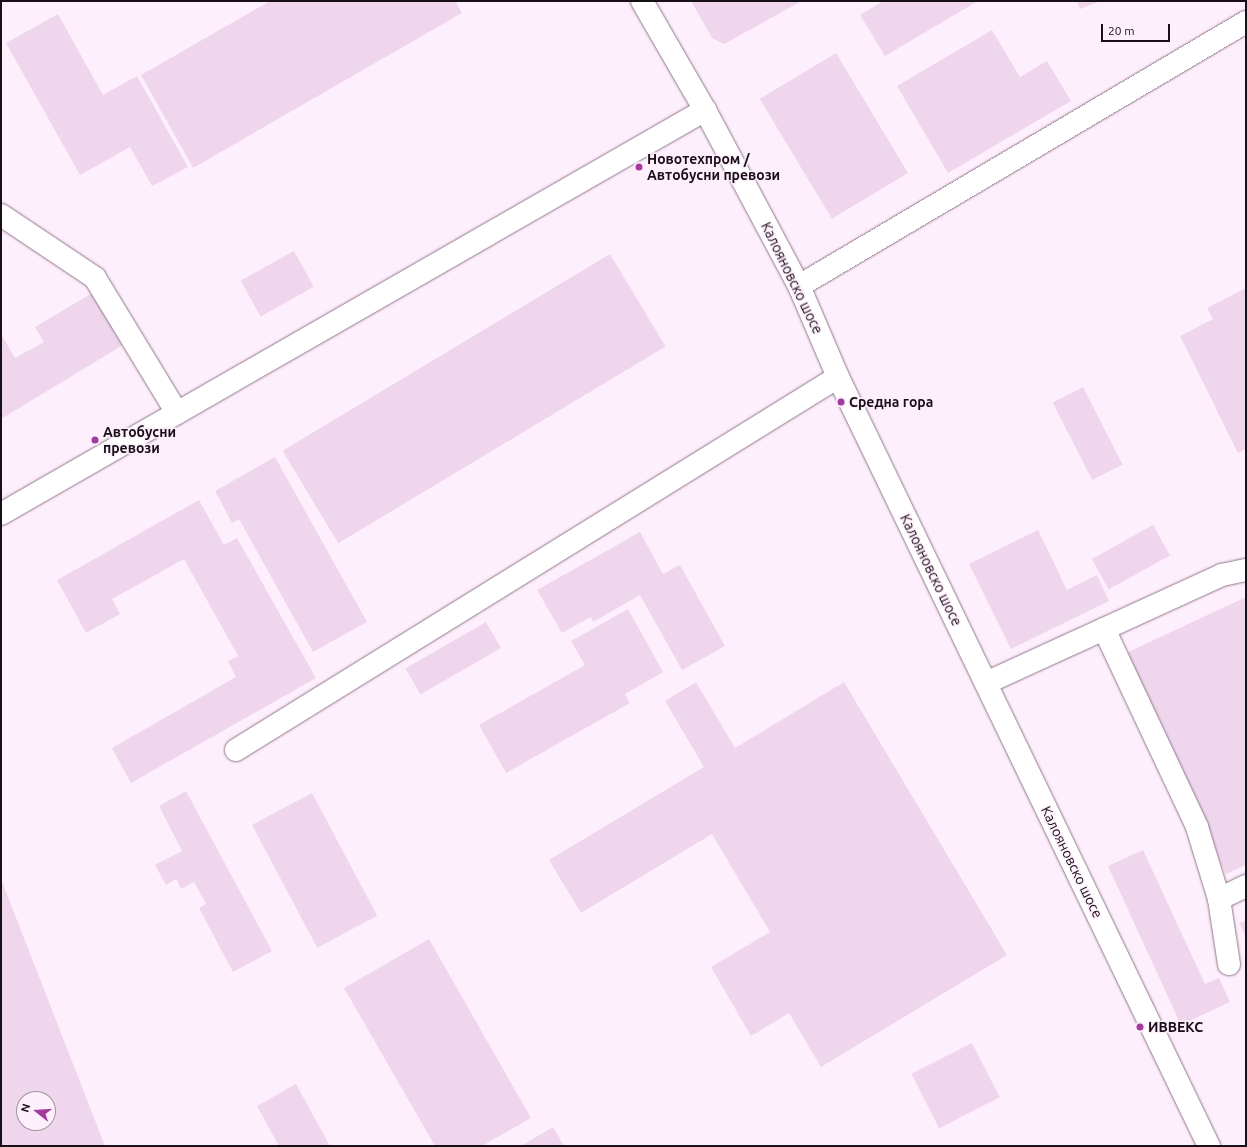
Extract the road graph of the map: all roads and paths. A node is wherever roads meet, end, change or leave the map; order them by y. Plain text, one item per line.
1 (642, 1) edge
2 (1246, 22) edge
3 (705, 110) junction
4 (1, 214) edge
5 (799, 286) junction
6 (838, 377) junction
7 (177, 413) junction
8 (1, 514) edge
9 (1246, 570) edge
10 (1104, 629) junction
11 (986, 684) junction
12 (236, 750) dead end
13 (1246, 886) edge
14 (1219, 899) junction
15 (1229, 964) dead end
16 (1209, 1146) edge

1 - 3 street, Калояновско шосе
2 - 5 street
3 - 5 street, Калояновско шосе
3 - 7 street
4 - 7 street
5 - 6 street, Калояновско шосе
6 - 11 street, Калояновско шосе
6 - 12 street
7 - 8 street
9 - 10 street
10 - 11 street
10 - 14 street
11 - 16 street, Калояновско шосе
13 - 14 street
14 - 15 street

